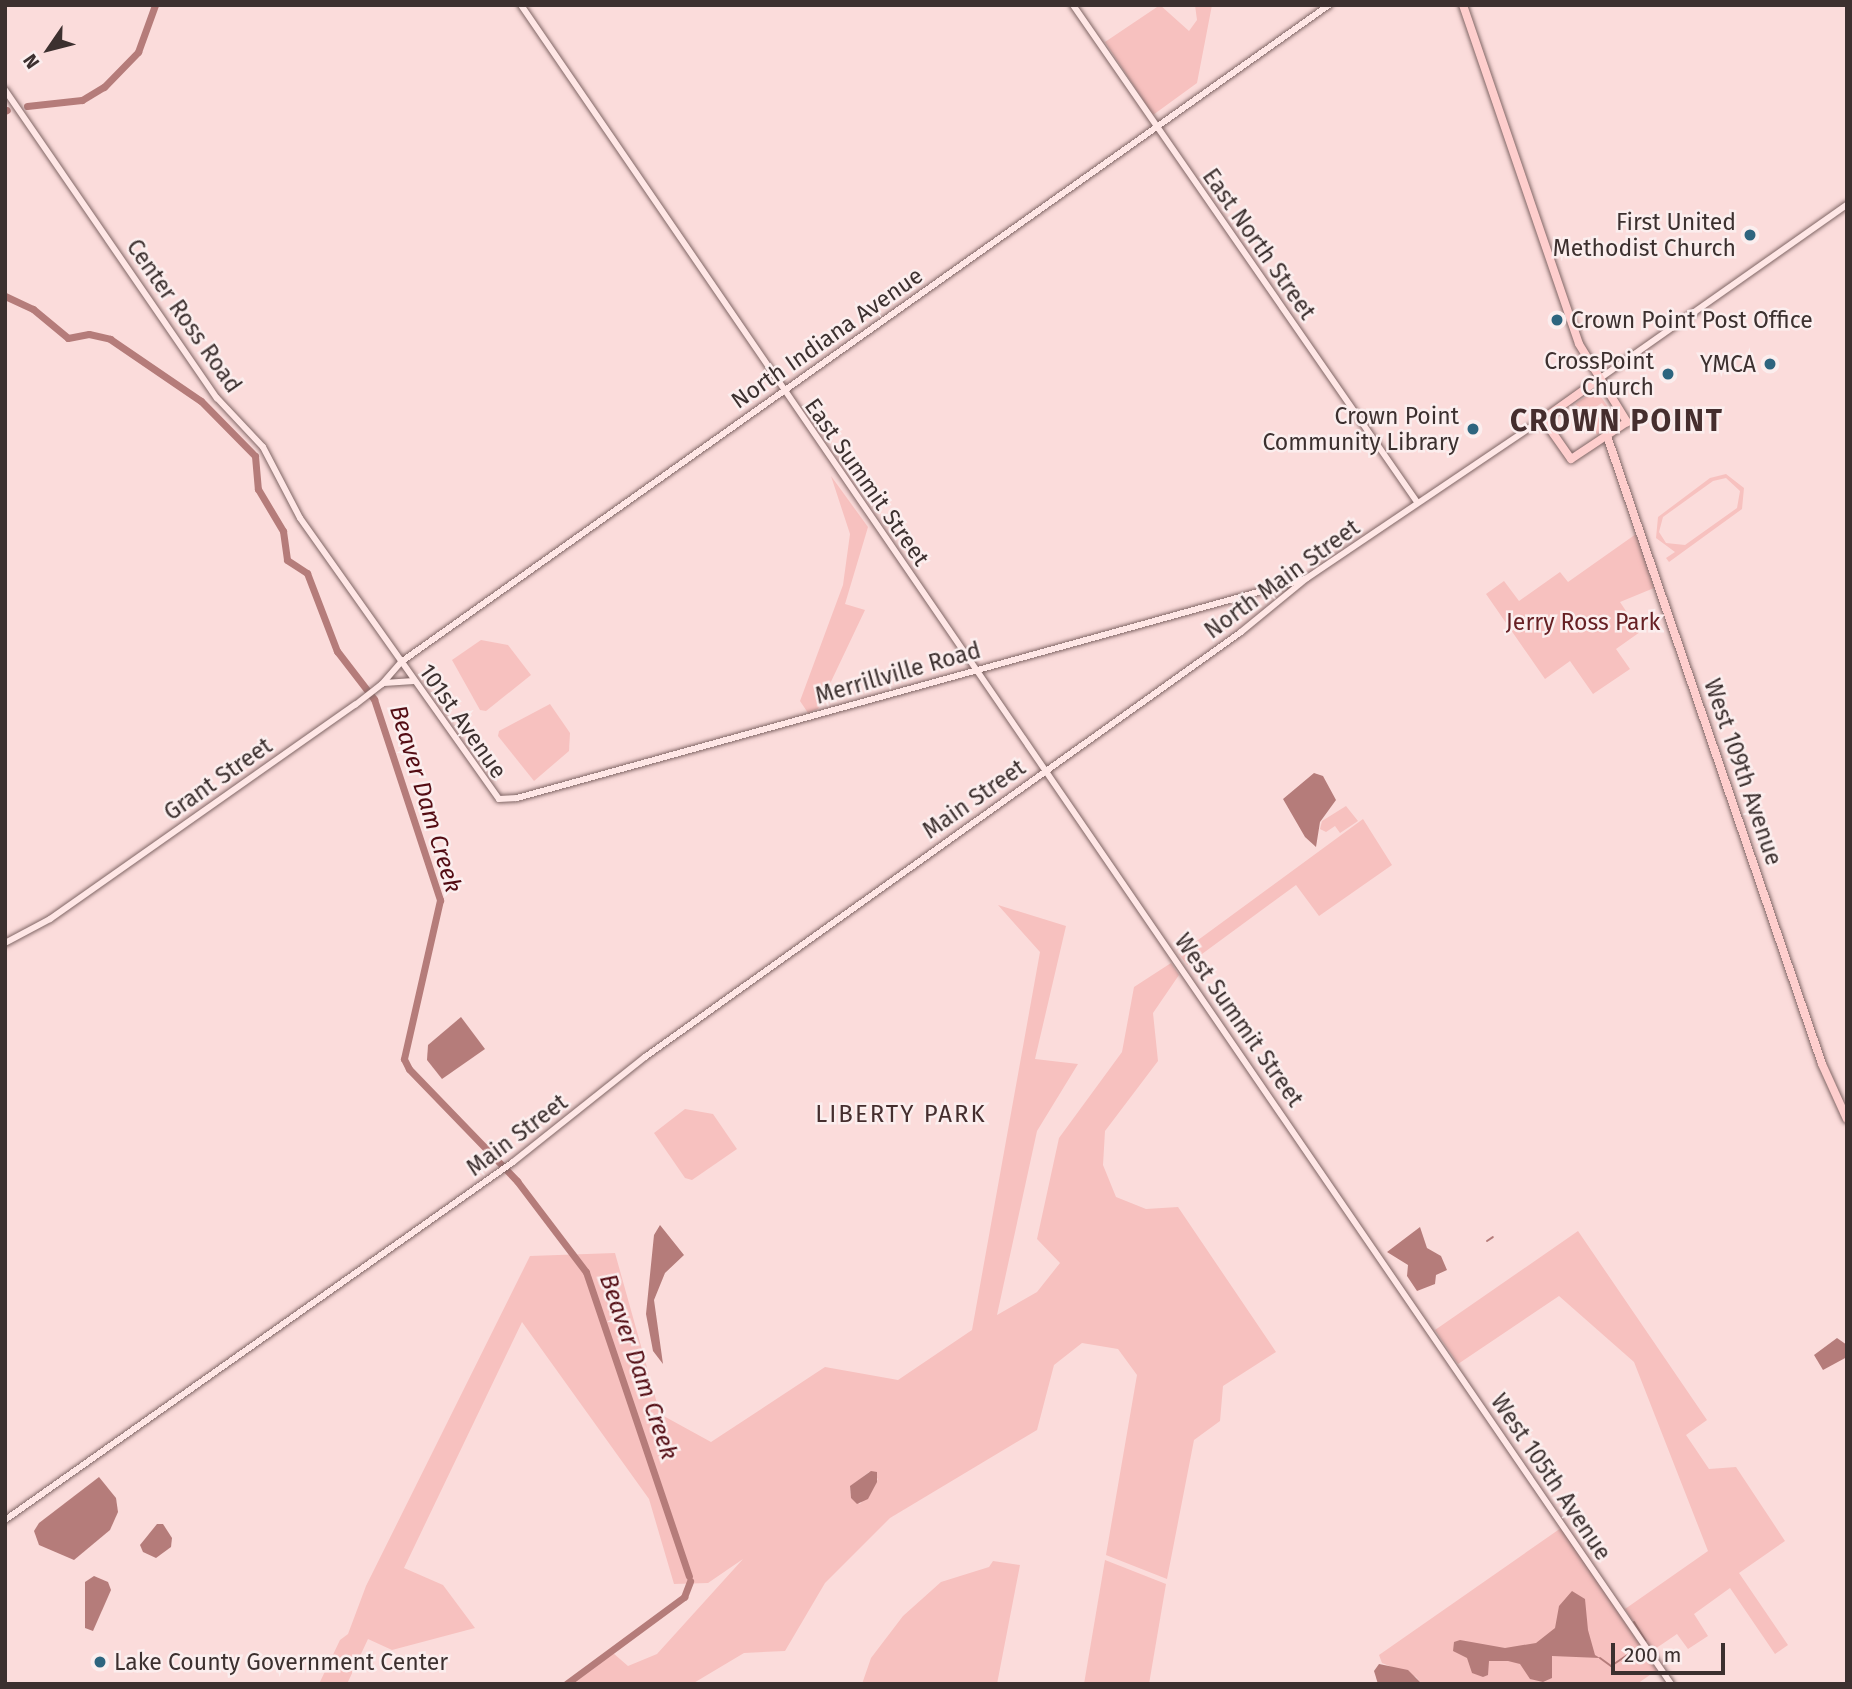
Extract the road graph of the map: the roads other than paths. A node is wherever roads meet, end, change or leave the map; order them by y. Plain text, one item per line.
1 (521, 5) edge
2 (1073, 5) edge
3 (1329, 5) edge
4 (1463, 5) edge
5 (7, 92) edge
6 (1156, 126) junction
7 (1847, 205) edge
8 (1599, 379) junction
9 (783, 391) junction
10 (1543, 419) junction
11 (1607, 436) junction
12 (1417, 502) junction
13 (1307, 578) junction
14 (401, 662) junction
15 (975, 668) junction
16 (414, 681) junction
17 (382, 684) junction
18 (1044, 770) junction
19 (499, 799) joint
20 (5, 943) edge
21 (1847, 1119) edge
22 (1403, 1290) joint
23 (5, 1520) edge
24 (1671, 1684) edge

1 - 9 street, East Summit Street
2 - 6 street, East North Street
3 - 6 street, North Indiana Avenue
4 - 8 main road
5 - 14 street, Center Ross Road
6 - 9 street, North Indiana Avenue
6 - 12 street, East North Street
7 - 8 street
8 - 10 main road
8 - 11 main road
9 - 14 street, North Indiana Avenue
9 - 15 street, East Summit Street
10 - 11 main road
10 - 12 street, North Main Street
11 - 21 main road, West 109th Avenue
12 - 13 street, North Main Street
13 - 15 street, Merrillville Road
13 - 18 street, North Main Street
14 - 16 street, 101st Avenue
14 - 17 street, Grant Street
15 - 18 street, East Summit Street
15 - 19 street, Merrillville Road
16 - 17 street
16 - 19 street, 101st Avenue
17 - 20 street, Grant Street
18 - 22 street, West Summit Street
18 - 23 street, Main Street
22 - 24 street, West 105th Avenue

